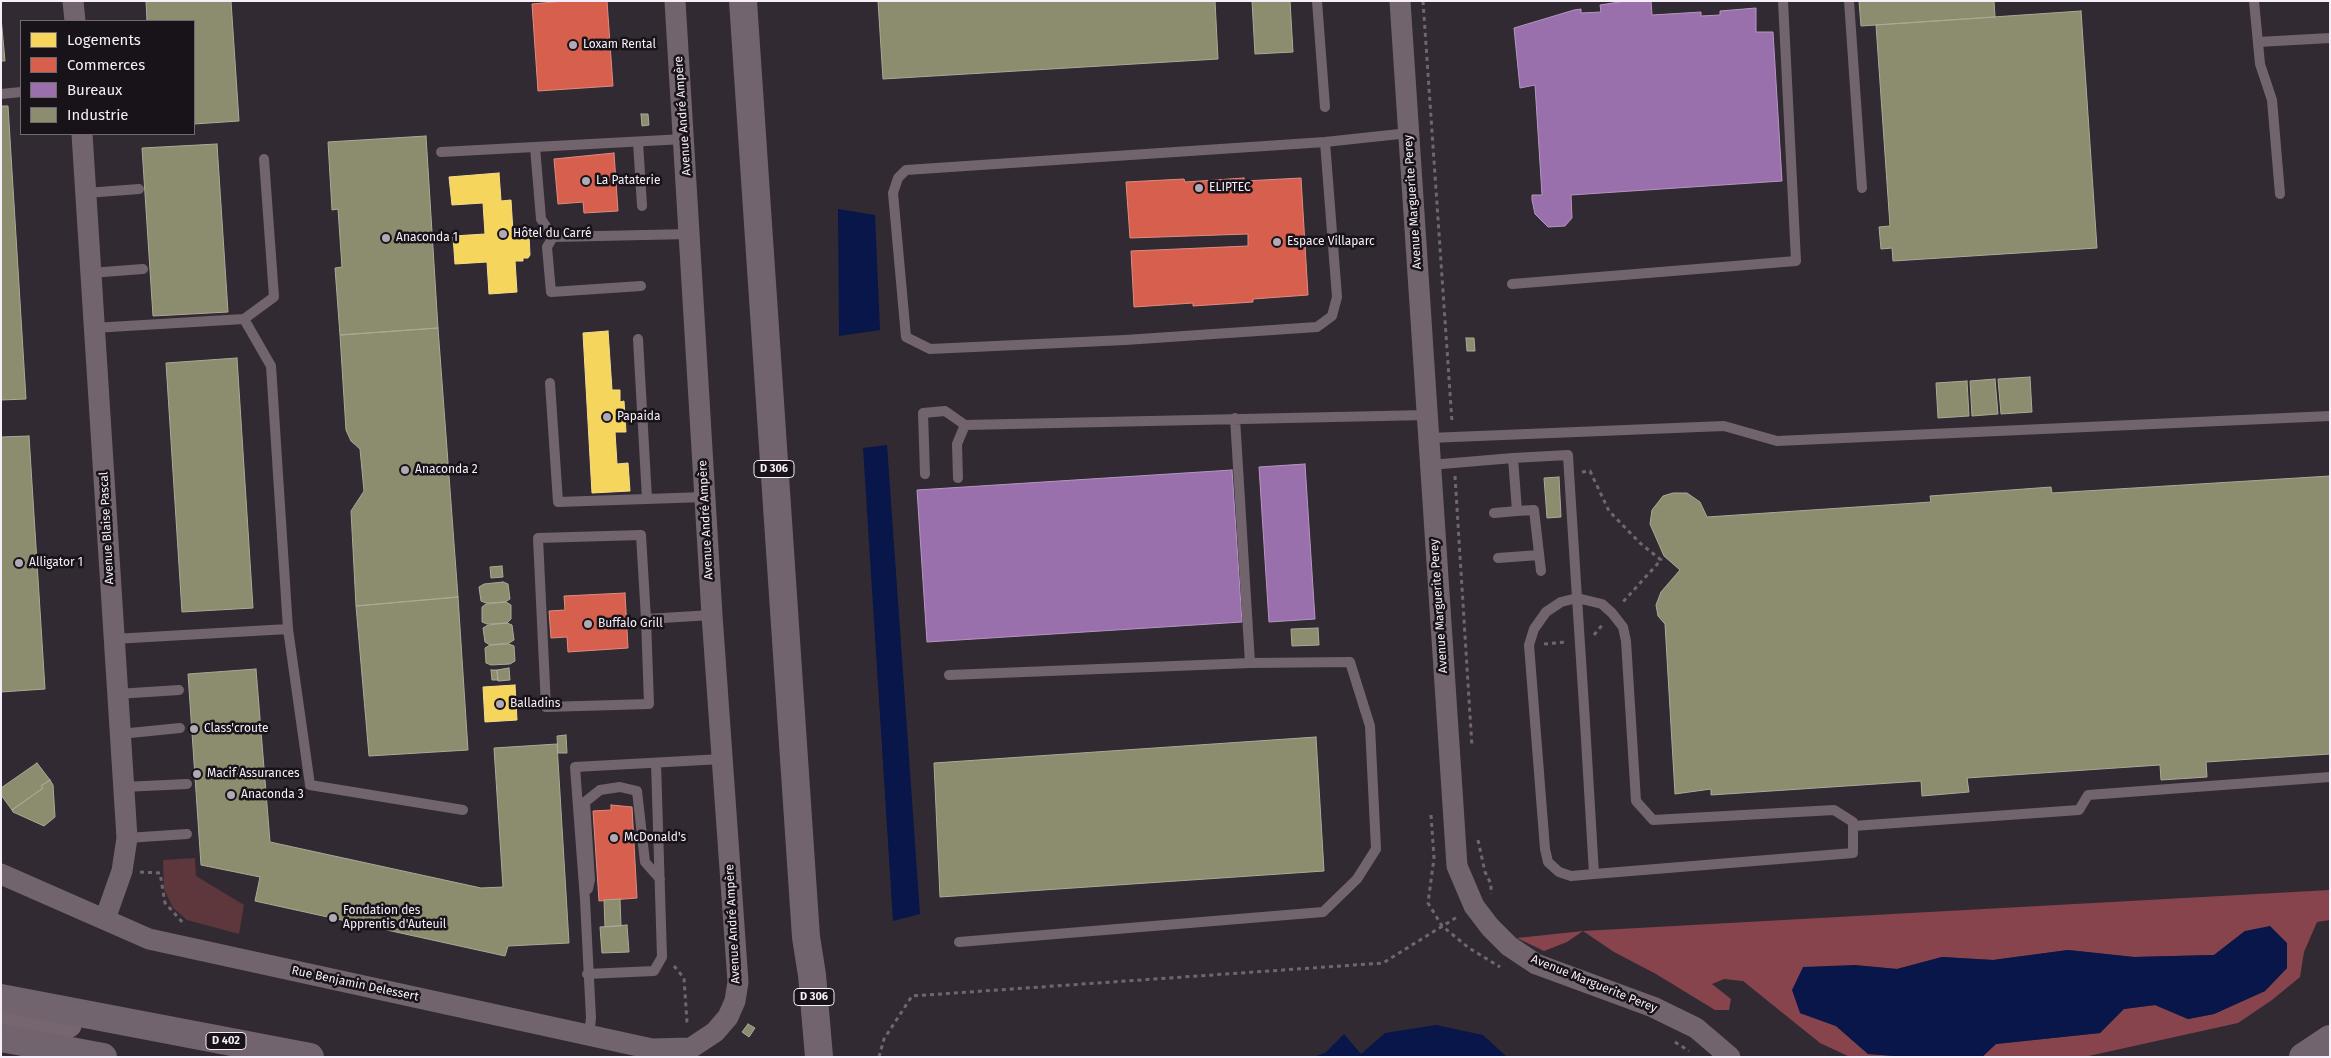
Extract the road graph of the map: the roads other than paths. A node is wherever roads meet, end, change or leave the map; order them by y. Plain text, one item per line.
1 (675, 1) edge
2 (742, 1) edge
3 (1317, 1) edge
4 (1400, 1) edge
5 (1783, 1) edge
6 (1849, 1) edge
7 (2254, 1) edge
8 (2330, 38) edge
9 (2258, 42) junction
10 (20, 92) edge
11 (1, 94) edge
12 (1325, 107) dead end
13 (1409, 133) junction
14 (82, 135) edge
15 (684, 139) junction
16 (638, 142) junction
17 (1324, 142) junction
18 (535, 147) junction
19 (441, 152) dead end
20 (264, 159) dead end
21 (1862, 188) dead end
22 (139, 189) dead end
23 (86, 193) junction
24 (2280, 194) dead end
25 (642, 206) dead end
26 (690, 234) junction
27 (553, 237) junction
28 (143, 269) dead end
29 (90, 273) junction
30 (1512, 284) dead end
31 (641, 286) dead end
32 (244, 319) junction
33 (93, 328) junction
34 (638, 339) dead end
35 (550, 383) dead end
36 (1427, 415) junction
37 (2330, 416) edge
38 (1235, 418) junction
39 (965, 425) junction
40 (1428, 438) junction
41 (1513, 458) junction
42 (1430, 464) junction
43 (925, 474) dead end
44 (958, 478) dead end
45 (705, 497) junction
46 (647, 499) junction
47 (1516, 511) junction
48 (1494, 513) dead end
49 (1539, 555) junction
50 (1498, 558) dead end
51 (1540, 571) dead end
52 (1577, 598) junction
53 (712, 615) junction
54 (646, 619) junction
55 (288, 628) junction
56 (114, 640) junction
57 (1250, 663) junction
58 (949, 675) dead end
59 (179, 690) dead end
60 (117, 694) junction
61 (180, 728) dead end
62 (120, 734) junction
63 (722, 759) junction
64 (656, 763) junction
65 (2330, 777) edge
66 (187, 784) dead end
67 (123, 787) junction
68 (463, 810) dead end
69 (1853, 826) junction
70 (187, 834) dead end
71 (127, 838) junction
72 (1, 874) edge
73 (1594, 874) junction
74 (660, 879) junction
75 (585, 900) junction
76 (105, 919) junction
77 (806, 938) junction
78 (959, 942) dead end
79 (587, 974) junction
80 (1, 998) edge
81 (1, 1012) edge
82 (142, 1025) junction
83 (715, 1032) joint
84 (588, 1036) junction
85 (1, 1038) edge
86 (2330, 1039) edge
87 (103, 1057) edge
88 (310, 1057) edge
89 (800, 1057) edge
90 (819, 1057) edge
91 (1730, 1057) edge
92 (2303, 1057) edge

1 - 15 street, Avenue André Ampère
2 - 77 main road, D 306
3 - 12 lane
4 - 13 street, Avenue Marguerite Perey
5 - 30 lane
6 - 21 lane
7 - 9 lane
8 - 9 lane
9 - 24 lane
10 - 11 lane
13 - 17 lane
13 - 36 street, Avenue Marguerite Perey
14 - 23 street, Avenue Blaise Pascal
15 - 16 lane
15 - 26 street, Avenue André Ampère
16 - 18 lane
16 - 25 lane
17 - 17 lane
18 - 19 lane
18 - 27 lane
20 - 32 lane
22 - 23 lane
23 - 29 street, Avenue Blaise Pascal
26 - 27 lane
26 - 45 street, Avenue André Ampère
27 - 31 lane
28 - 29 lane
29 - 33 street, Avenue Blaise Pascal
32 - 33 lane
32 - 55 lane
33 - 56 street, Avenue Blaise Pascal
34 - 46 lane
35 - 46 lane
36 - 38 lane
36 - 40 street, Avenue Marguerite Perey
37 - 40 lane
38 - 39 lane
38 - 57 lane
39 - 43 lane
39 - 44 lane
40 - 42 street, Avenue Marguerite Perey
41 - 42 lane
41 - 47 lane
41 - 52 lane
42 - 91 street, Avenue Marguerite Perey
45 - 46 lane
45 - 53 street, Avenue André Ampère
47 - 48 lane
47 - 49 lane
49 - 50 lane
49 - 51 lane
52 - 69 lane
52 - 73 lane
52 - 73 lane
53 - 54 lane
53 - 63 street, Avenue André Ampère
54 - 54 lane
55 - 56 lane
55 - 68 lane
56 - 60 street, Avenue Blaise Pascal
57 - 58 lane
57 - 78 lane
59 - 60 lane
60 - 62 street, Avenue Blaise Pascal
61 - 62 lane
62 - 67 street, Avenue Blaise Pascal
63 - 64 lane
63 - 83 street, Avenue André Ampère
64 - 74 lane
64 - 75 lane
65 - 69 lane
66 - 67 lane
67 - 71 street, Avenue Blaise Pascal
69 - 73 lane
70 - 71 lane
71 - 76 street, Avenue Blaise Pascal
72 - 76 street, Rue Benjamin Delessert
74 - 75 lane
74 - 79 lane
75 - 79 lane
76 - 84 street, Rue Benjamin Delessert
77 - 89 main road, D 306
77 - 90 main road, D 306
79 - 84 lane
80 - 82 main road, D 402
81 - 82 street
82 - 88 main road, D 402
83 - 84 street, Rue Benjamin Delessert
85 - 87 main road
86 - 92 main road

